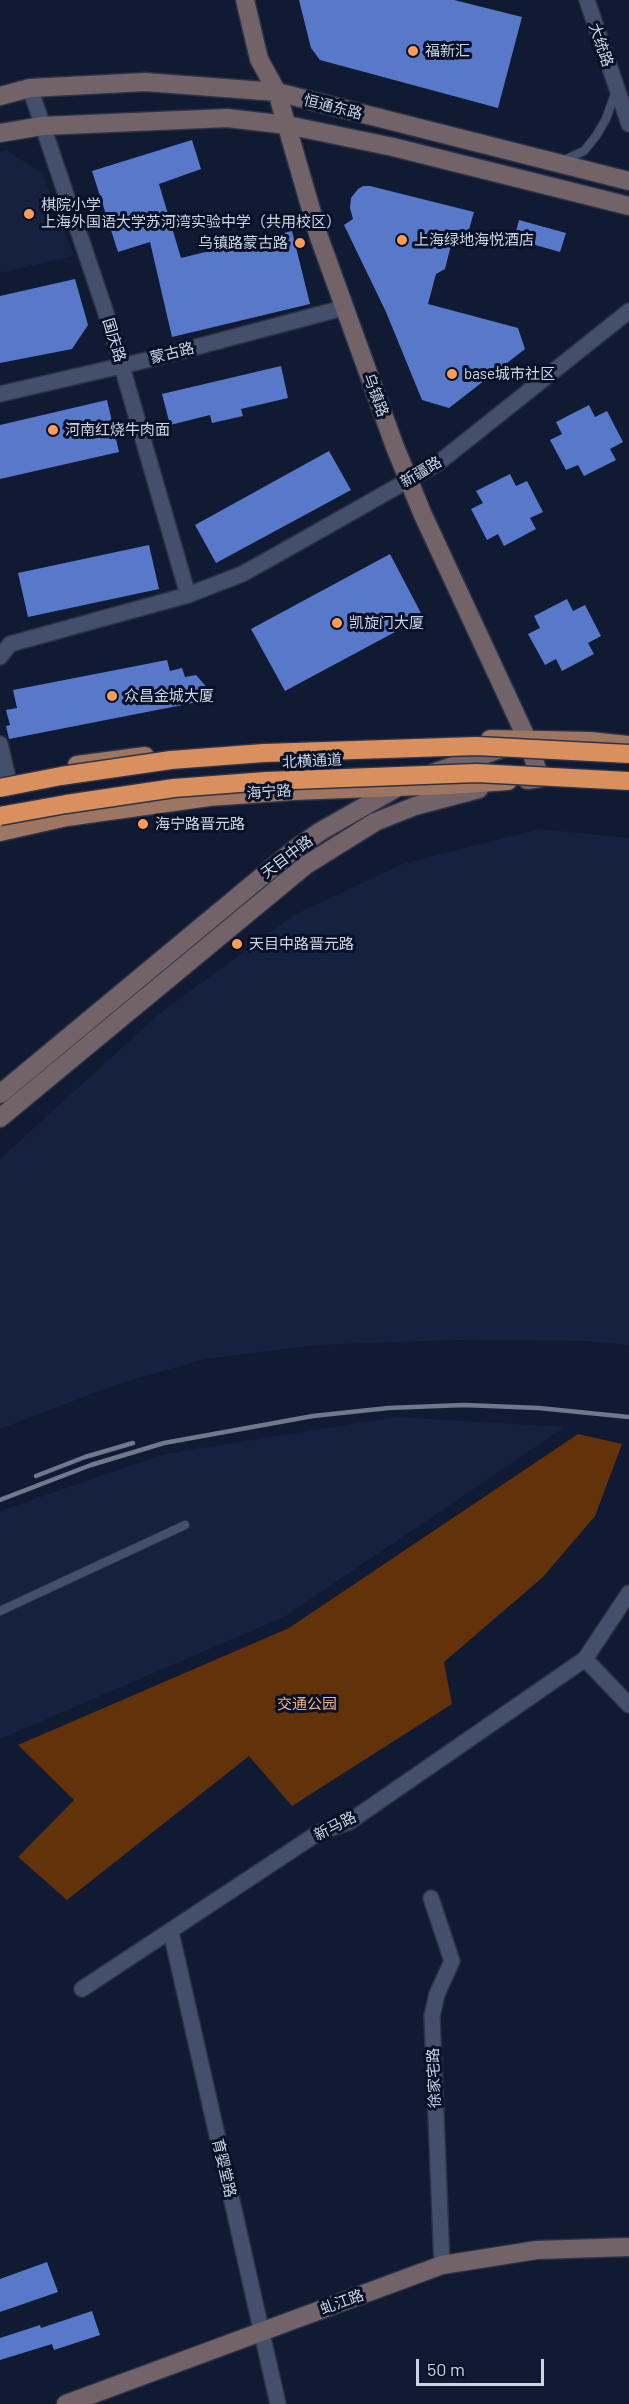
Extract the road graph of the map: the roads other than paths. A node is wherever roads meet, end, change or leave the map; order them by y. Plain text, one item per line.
1 (245, 0) edge
2 (587, 0) edge
3 (30, 88) junction
4 (616, 90) junction
5 (277, 92) junction
6 (0, 96) edge
7 (629, 124) edge
8 (287, 125) junction
9 (42, 126) junction
10 (0, 133) edge
11 (558, 163) junction
12 (629, 181) edge
13 (629, 206) edge
14 (343, 308) junction
15 (629, 312) edge
16 (122, 366) junction
17 (0, 394) edge
18 (409, 481) junction
19 (188, 595) junction
20 (0, 657) edge
21 (527, 739) junction
22 (0, 744) edge
23 (629, 745) edge
24 (629, 754) edge
25 (540, 778) junction
26 (629, 781) edge
27 (3, 782) edge
28 (399, 786) junction
29 (629, 787) edge
30 (0, 816) edge
31 (0, 832) edge
32 (0, 1094) edge
33 (0, 1118) edge
34 (185, 1526) dead end
35 (629, 1593) edge
36 (0, 1611) edge
37 (585, 1659) junction
38 (629, 1705) edge
39 (431, 1898) dead end
40 (171, 1932) junction
41 (82, 1989) dead end
42 (629, 2247) edge
43 (442, 2265) junction
44 (261, 2331) junction
45 (66, 2404) edge
46 (278, 2404) edge

1 - 5 main road, 乌镇路
2 - 4 street, 大统路
3 - 5 main road, 恒通东路
3 - 6 main road, 恒通东路
3 - 9 street, 国庆路
4 - 7 street, 大统路
4 - 11 lane
5 - 8 main road, 乌镇路
5 - 11 main road, 恒通东路
8 - 9 main road, 恒通东路
8 - 13 main road, 恒通东路
8 - 14 main road, 乌镇路
9 - 10 main road, 恒通东路
9 - 16 street, 国庆路
11 - 12 main road, 恒通东路
14 - 16 street, 蒙古路
14 - 18 main road, 乌镇路
15 - 18 street, 新疆路
16 - 17 street, 蒙古路
16 - 19 street, 国庆路
18 - 19 street, 新疆路
18 - 21 main road, 乌镇路
19 - 20 street, 新疆路
21 - 23 main road, 天目中路
21 - 25 main road, 乌镇路
21 - 27 main road
21 - 28 main road, 天目中路
22 - 27 street
24 - 27 highway, 北横通道, bridge
25 - 28 main road, 海宁路
25 - 29 main road, 天目中路
25 - 33 main road, 天目中路
26 - 30 highway, 北横通道, bridge
28 - 31 main road, 海宁路
28 - 32 main road, 天目中路
34 - 36 lane
35 - 37 street
37 - 38 street
37 - 40 street, 新马路
39 - 43 street, 徐家宅路
40 - 41 street, 新马路
40 - 44 street, 育婴堂路
42 - 43 main road, 虬江路
43 - 44 main road, 虬江路
44 - 45 main road, 虬江路
44 - 46 street, 育婴堂路

